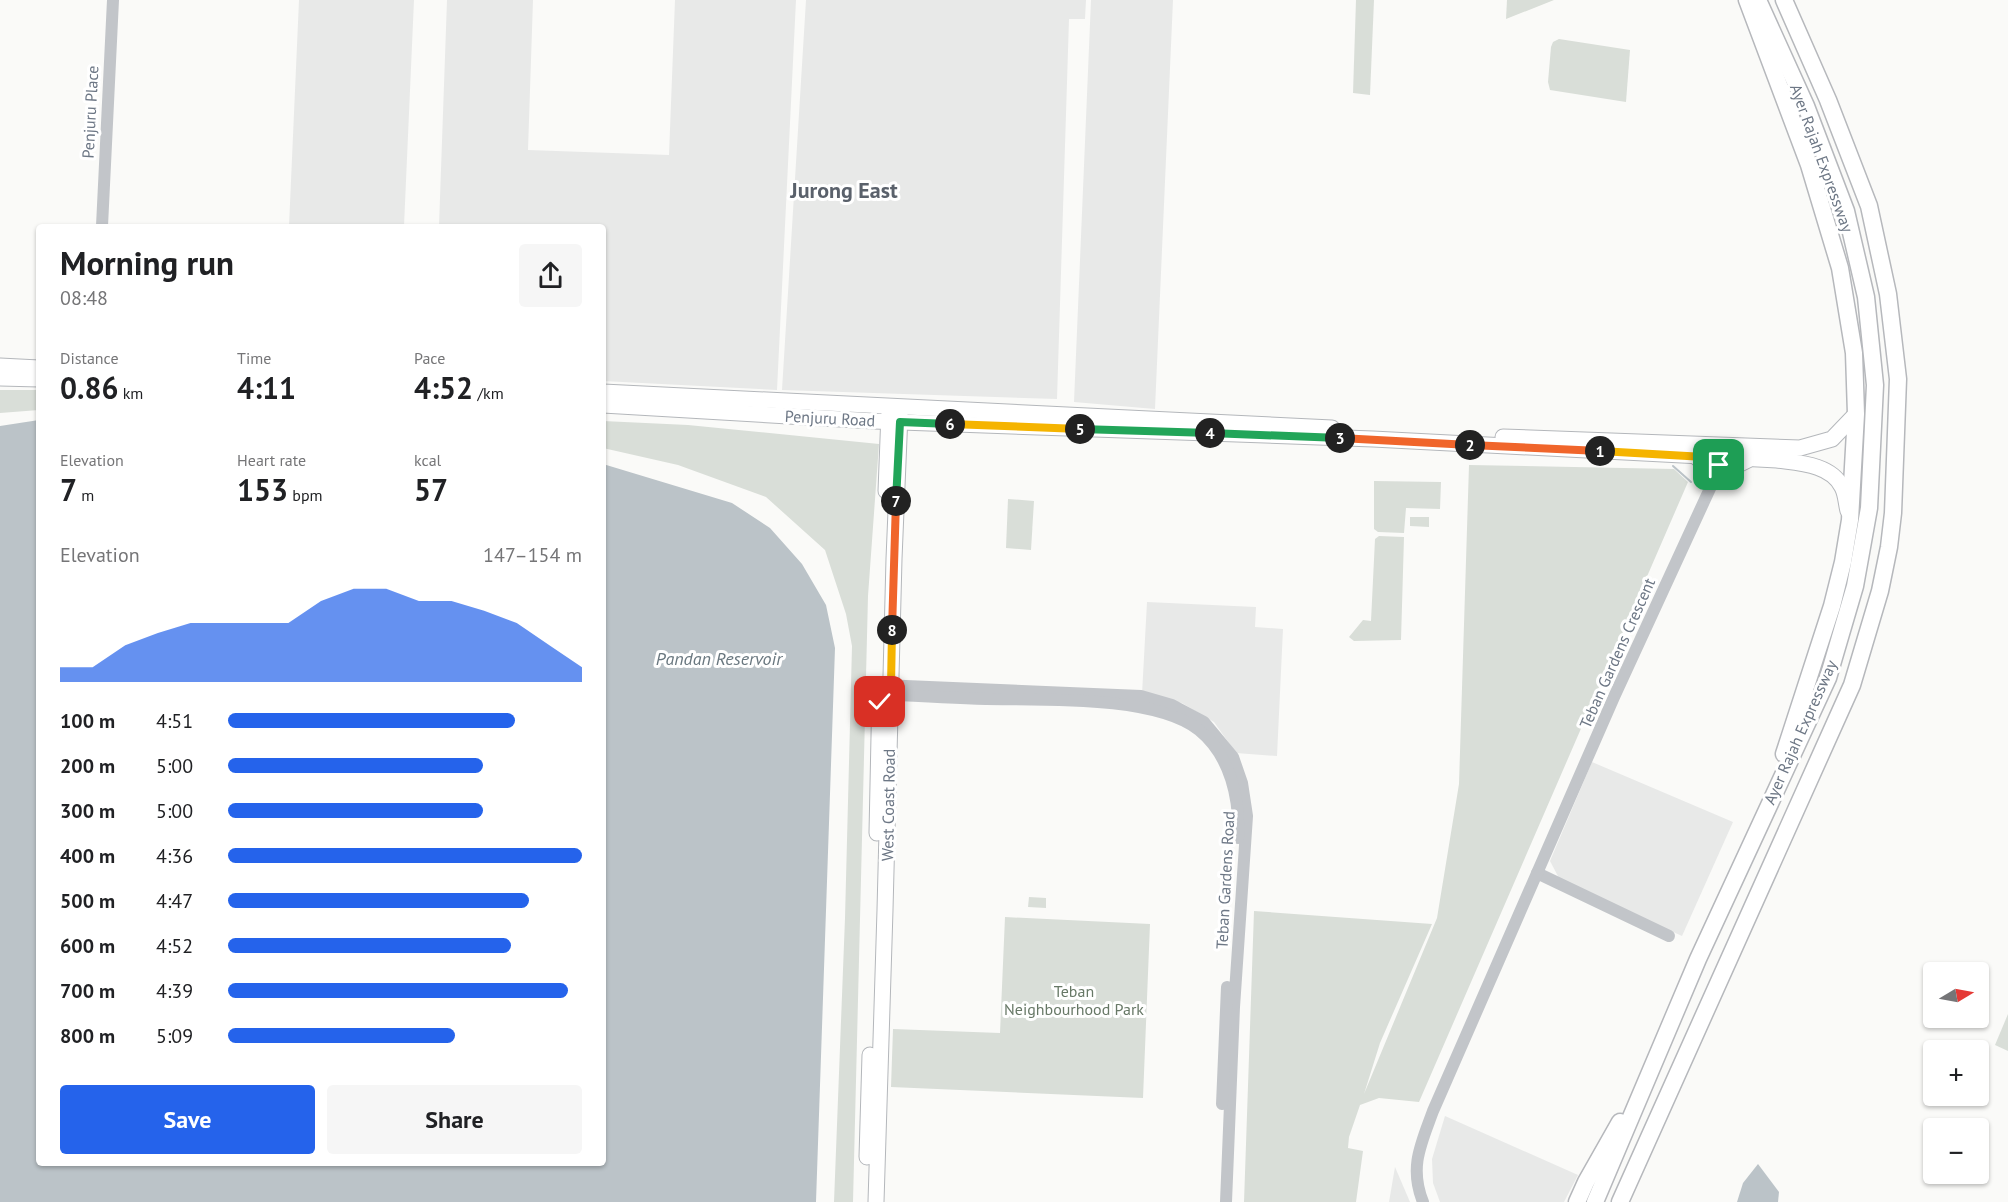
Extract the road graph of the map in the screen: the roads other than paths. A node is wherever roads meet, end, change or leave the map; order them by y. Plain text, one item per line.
1 (112, 0) edge
2 (1747, 0) edge
3 (1758, 0) edge
4 (1784, 0) edge
5 (102, 224) edge
6 (0, 366) edge
7 (36, 368) edge
8 (0, 378) edge
9 (36, 380) edge
10 (606, 392) edge
11 (606, 405) edge
12 (1856, 414) junction
13 (894, 415) junction
14 (1343, 433) junction
15 (1724, 452) junction
16 (1695, 456) junction
17 (1748, 459) junction
18 (1713, 482) junction
19 (1850, 520) junction
20 (885, 690) junction
21 (1786, 767) junction
22 (1538, 873) junction
23 (1669, 936) dead end
24 (1230, 1007) junction
25 (1659, 1053) junction
26 (866, 1202) edge
27 (876, 1202) edge
28 (1218, 1202) edge
29 (1226, 1202) edge
30 (1423, 1202) edge
31 (1577, 1202) edge
32 (1595, 1202) edge
33 (1620, 1202) edge

1 - 5 street, Penjuru Place
2 - 12 highway
3 - 21 highway, Ayer Rajah Expressway
4 - 33 highway, Ayer Rajah Expressway
6 - 7 main road
8 - 9 main road
10 - 13 main road, Penjuru Road
11 - 13 main road, Penjuru Road
12 - 15 main road, Penjuru Road
12 - 19 highway
13 - 14 main road, Penjuru Road
13 - 20 main road, West Coast Road
14 - 15 main road, Penjuru Road
14 - 16 main road, Penjuru Road
15 - 16 main road, Penjuru Road
15 - 17 main road, Penjuru Road
15 - 18 street, Teban Gardens Crescent
16 - 18 main road
17 - 18 main road
17 - 19 main road, Penjuru Road
18 - 22 street, Teban Gardens Crescent
19 - 21 highway
20 - 24 street, Teban Gardens Road
20 - 26 main road, West Coast Road
20 - 27 main road, West Coast Road
21 - 25 highway, Ayer Rajah Expressway
22 - 23 street
22 - 30 street, Teban Gardens Crescent
24 - 28 street, Teban Gardens Road
24 - 29 street, Teban Gardens Road
25 - 31 highway
25 - 32 highway, Ayer Rajah Expressway

